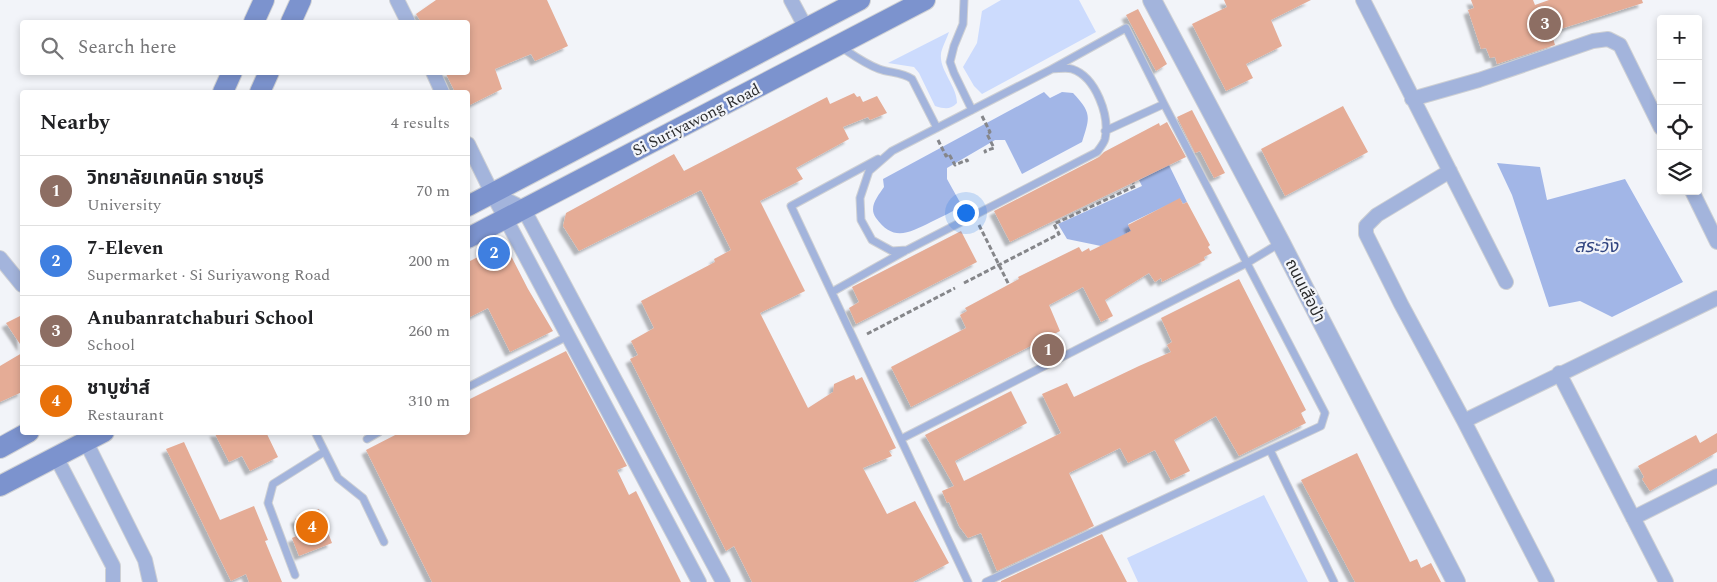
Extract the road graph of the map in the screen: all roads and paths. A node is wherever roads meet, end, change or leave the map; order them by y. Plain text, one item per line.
1 (264, 0) edge
2 (301, 0) edge
3 (397, 0) edge
4 (790, 0) edge
5 (860, 0) edge
6 (925, 0) edge
7 (964, 0) edge
8 (1152, 0) edge
9 (1364, 0) edge
10 (255, 20) edge
11 (292, 20) edge
12 (407, 20) edge
13 (806, 28) junction
14 (838, 45) junction
15 (1052, 69) junction
16 (231, 75) edge
17 (268, 75) edge
18 (434, 75) edge
19 (224, 90) edge
20 (261, 90) edge
21 (441, 90) edge
22 (1412, 98) junction
23 (1164, 104) junction
24 (972, 110) junction
25 (983, 117) dead end
26 (1657, 120) edge
27 (937, 128) junction
28 (1105, 131) junction
29 (940, 143) dead end
30 (470, 148) edge
31 (892, 151) junction
32 (986, 154) dead end
33 (968, 162) dead end
34 (1450, 171) junction
35 (1133, 183) dead end
36 (492, 193) junction
37 (1694, 195) edge
38 (470, 205) edge
39 (523, 208) junction
40 (974, 216) junction
41 (505, 218) junction
42 (470, 237) edge
43 (1717, 242) edge
44 (1281, 243) junction
45 (907, 250) junction
46 (0, 258) edge
47 (1247, 263) junction
48 (999, 265) junction
49 (1506, 282) dead end
50 (20, 283) edge
51 (964, 283) dead end
52 (1009, 284) dead end
53 (955, 288) dead end
54 (832, 292) junction
55 (1717, 298) edge
56 (867, 334) dead end
57 (568, 336) junction
58 (1559, 374) junction
59 (470, 386) edge
60 (1464, 420) junction
61 (24, 435) edge
62 (316, 435) edge
63 (374, 435) edge
64 (84, 437) edge
65 (367, 439) dead end
66 (901, 439) junction
67 (0, 448) edge
68 (1270, 450) junction
69 (324, 452) junction
70 (56, 457) junction
71 (662, 466) junction
72 (643, 476) junction
73 (1717, 476) edge
74 (0, 486) edge
75 (1633, 518) junction
76 (384, 542) dead end
77 (295, 575) dead end
78 (113, 582) edge
79 (150, 582) edge
80 (699, 582) edge
81 (724, 582) edge
82 (968, 582) edge
83 (986, 582) edge
84 (1334, 582) edge
85 (1456, 582) edge
86 (1547, 582) edge
87 (1666, 582) edge

1 - 10 main road
2 - 11 main road
3 - 12 street
4 - 13 street
5 - 13 main road, Si Suriyawong Road
6 - 14 main road, Si Suriyawong Road
7 - 24 lane
8 - 44 street, ถนนเสือป่า
9 - 22 street
13 - 36 main road, Si Suriyawong Road
14 - 27 lane
14 - 39 main road, Si Suriyawong Road
15 - 23 lane
15 - 24 lane
15 - 28 lane
16 - 19 main road
17 - 20 main road
18 - 21 street
22 - 26 street
22 - 34 street
23 - 28 lane
23 - 47 lane
24 - 27 lane
25 - 32 path
27 - 31 lane
28 - 40 lane
29 - 33 path
30 - 36 street
31 - 45 lane
31 - 54 lane
34 - 49 street
34 - 60 street
35 - 48 path
36 - 38 main road, Si Suriyawong Road
36 - 39 street
36 - 41 street
37 - 43 street
39 - 41 main road, Si Suriyawong Road
39 - 71 street
40 - 45 lane
40 - 48 path
41 - 42 main road, Si Suriyawong Road
41 - 57 street
44 - 47 lane
44 - 85 street, ถนนเสือป่า
45 - 54 lane
46 - 50 street
47 - 66 lane
47 - 68 lane
48 - 51 path
48 - 52 path
53 - 56 path
54 - 66 lane
55 - 58 street
57 - 59 lane
57 - 72 street
58 - 60 street
58 - 75 street
60 - 86 street
61 - 67 main road
62 - 69 lane
63 - 65 lane
64 - 70 main road
64 - 79 street
66 - 82 lane
68 - 83 lane
68 - 84 lane
69 - 76 lane
69 - 77 lane
70 - 74 main road
70 - 78 street
71 - 72 street
71 - 81 street
72 - 80 street
73 - 75 street
75 - 87 street

